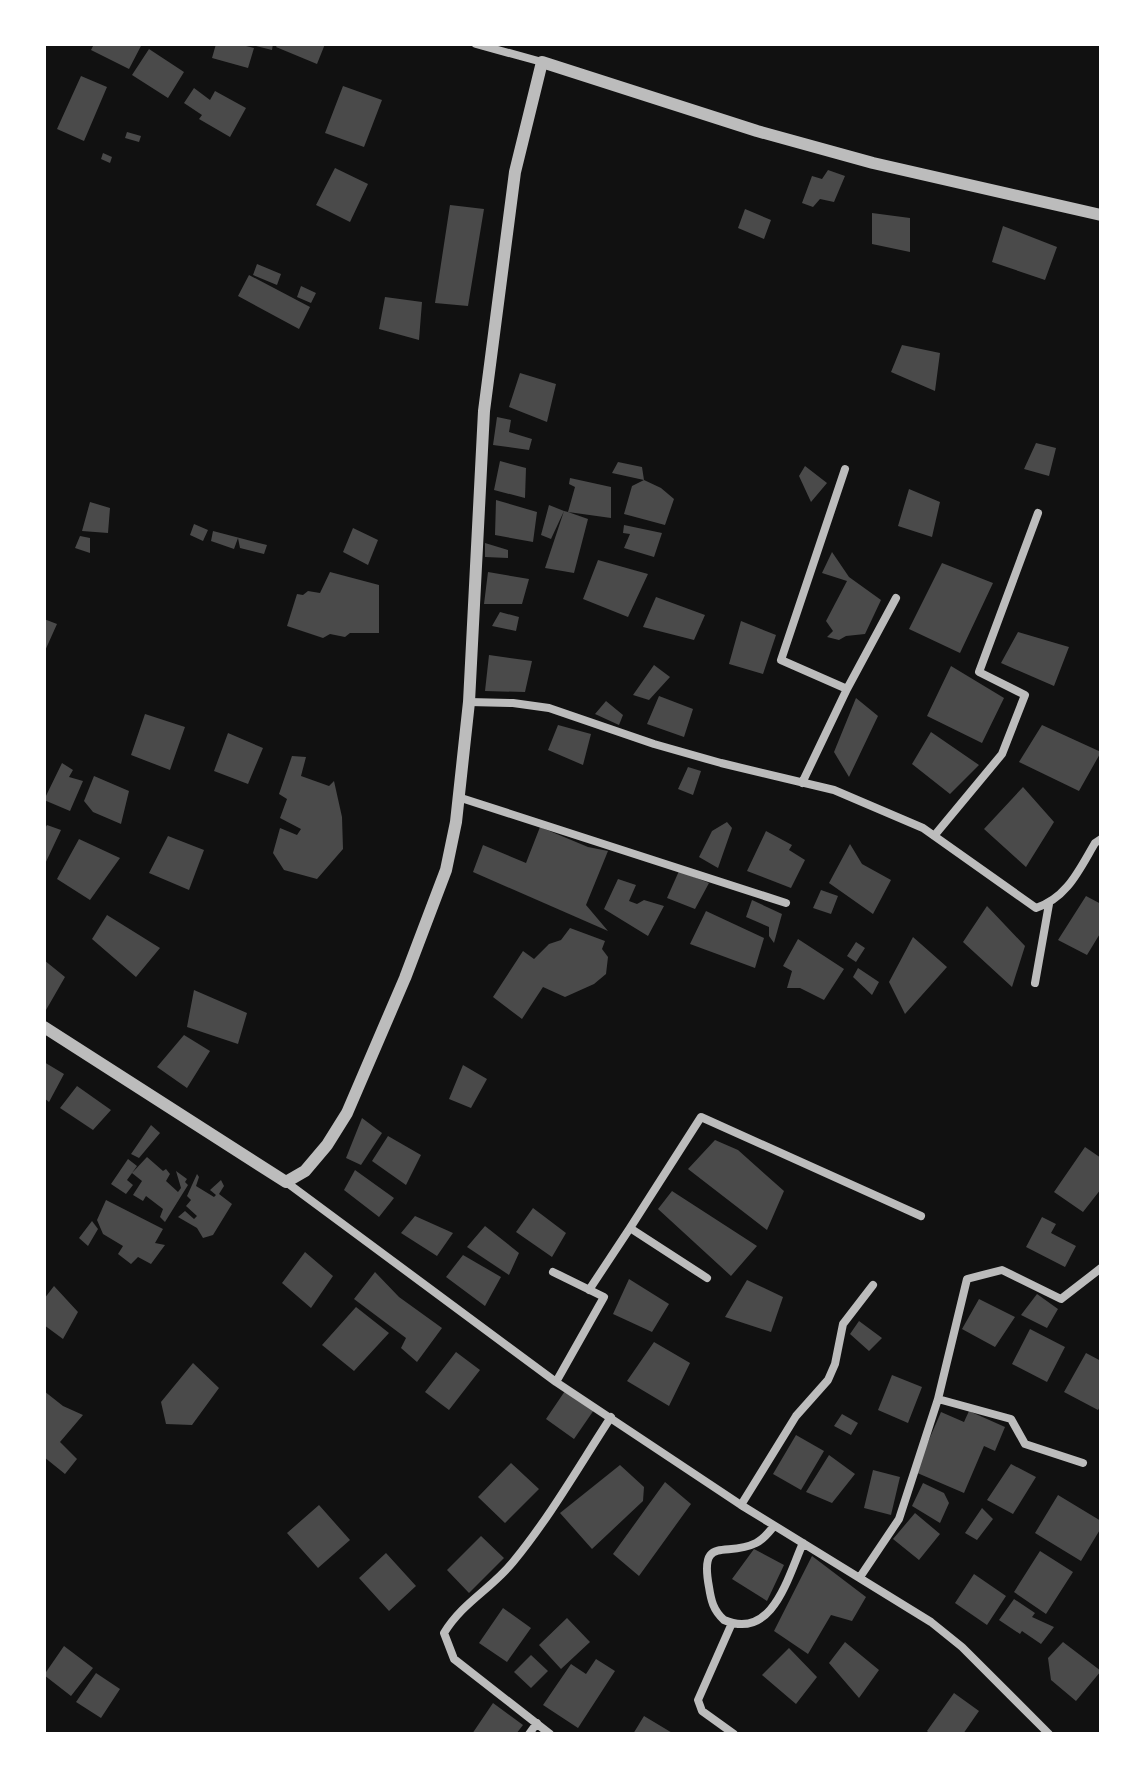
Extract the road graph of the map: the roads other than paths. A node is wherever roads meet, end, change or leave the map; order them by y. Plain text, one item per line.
1 (476, 44) edge
2 (542, 62) junction
3 (1101, 215) edge
4 (845, 469) dead end
5 (1038, 513) dead end
6 (896, 598) dead end
7 (847, 689) junction
8 (469, 702) junction
9 (802, 783) junction
10 (458, 797) junction
11 (934, 836) junction
12 (1101, 839) edge
13 (786, 903) dead end
14 (1049, 904) junction
15 (1035, 983) dead end
16 (44, 1027) edge
17 (286, 1182) junction
18 (921, 1216) dead end
19 (630, 1228) junction
20 (1101, 1268) edge
21 (553, 1272) dead end
22 (707, 1278) dead end
23 (873, 1285) dead end
24 (589, 1290) junction
25 (556, 1382) junction
26 (938, 1399) junction
27 (611, 1417) junction
28 (1083, 1463) dead end
29 (741, 1505) junction
30 (774, 1526) junction
31 (803, 1543) junction
32 (860, 1577) junction
33 (732, 1623) junction
34 (537, 1723) junction
35 (529, 1734) edge
36 (550, 1734) edge
37 (734, 1734) edge
38 (1049, 1734) edge

1 - 2 street
2 - 3 street
2 - 8 street
4 - 7 street
5 - 11 street
6 - 7 street
7 - 9 street
8 - 9 street
8 - 10 street
9 - 11 street
10 - 13 street
10 - 17 street
11 - 14 street
12 - 14 street
14 - 15 street
16 - 17 street
17 - 25 street
18 - 19 street
19 - 22 street
19 - 24 street
20 - 26 street
21 - 24 street
23 - 29 street
24 - 25 street
25 - 27 street
26 - 28 street
26 - 32 street
27 - 29 street
27 - 34 street
29 - 30 street
30 - 31 street
30 - 33 street
31 - 32 street
31 - 33 street
32 - 38 street
33 - 37 street
34 - 35 street
34 - 36 street

